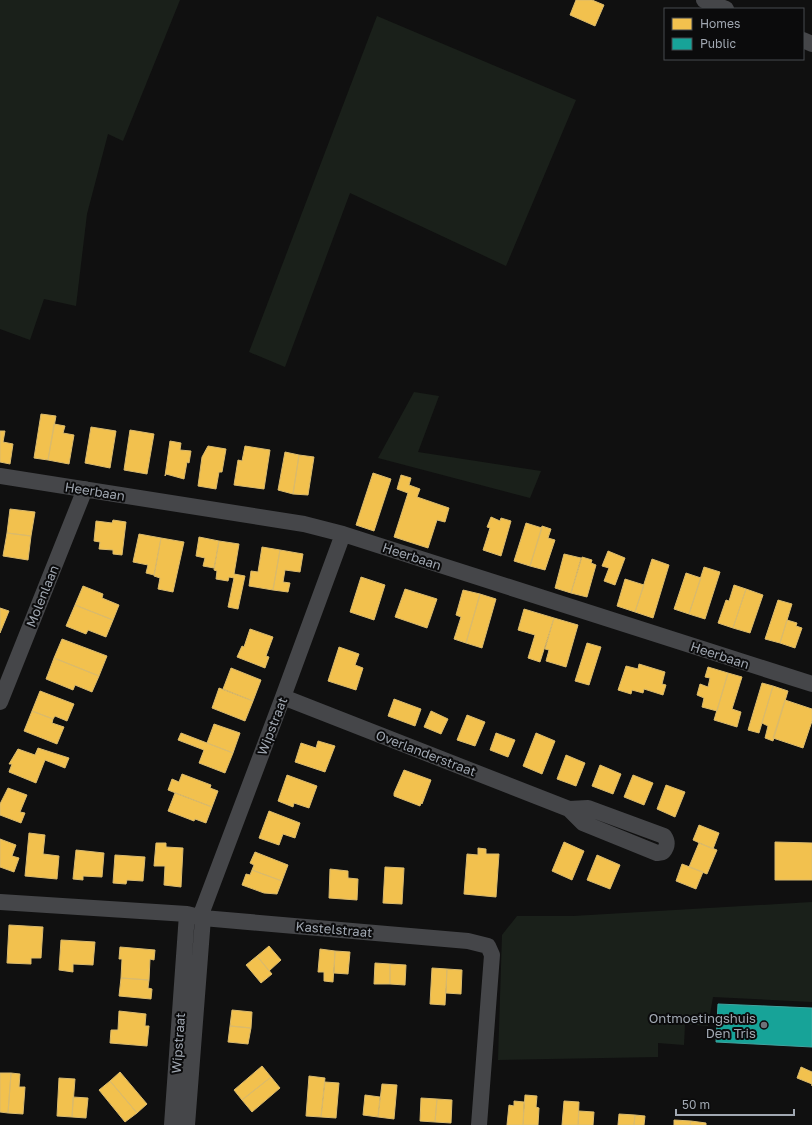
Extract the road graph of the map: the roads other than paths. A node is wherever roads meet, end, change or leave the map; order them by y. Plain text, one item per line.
1 (704, 0) edge
2 (724, 8) edge
3 (0, 476) edge
4 (85, 490) junction
5 (343, 534) junction
6 (812, 684) edge
7 (284, 697) junction
8 (0, 700) edge
9 (569, 810) junction
10 (0, 902) edge
11 (197, 916) junction
12 (172, 1125) edge
13 (187, 1125) edge
14 (479, 1125) edge

1 - 2 street
3 - 4 street, Heerbaan
4 - 5 street, Heerbaan
4 - 8 street, Molenlaan
5 - 6 street, Heerbaan
5 - 7 street, Wipstraat
7 - 9 street, Overlanderstraat
7 - 11 street, Wipstraat
9 - 9 street, Overlanderstraat
10 - 11 street, Kastelstraat
11 - 12 street, Wipstraat
11 - 13 street, Wipstraat
11 - 14 street, Kastelstraat

